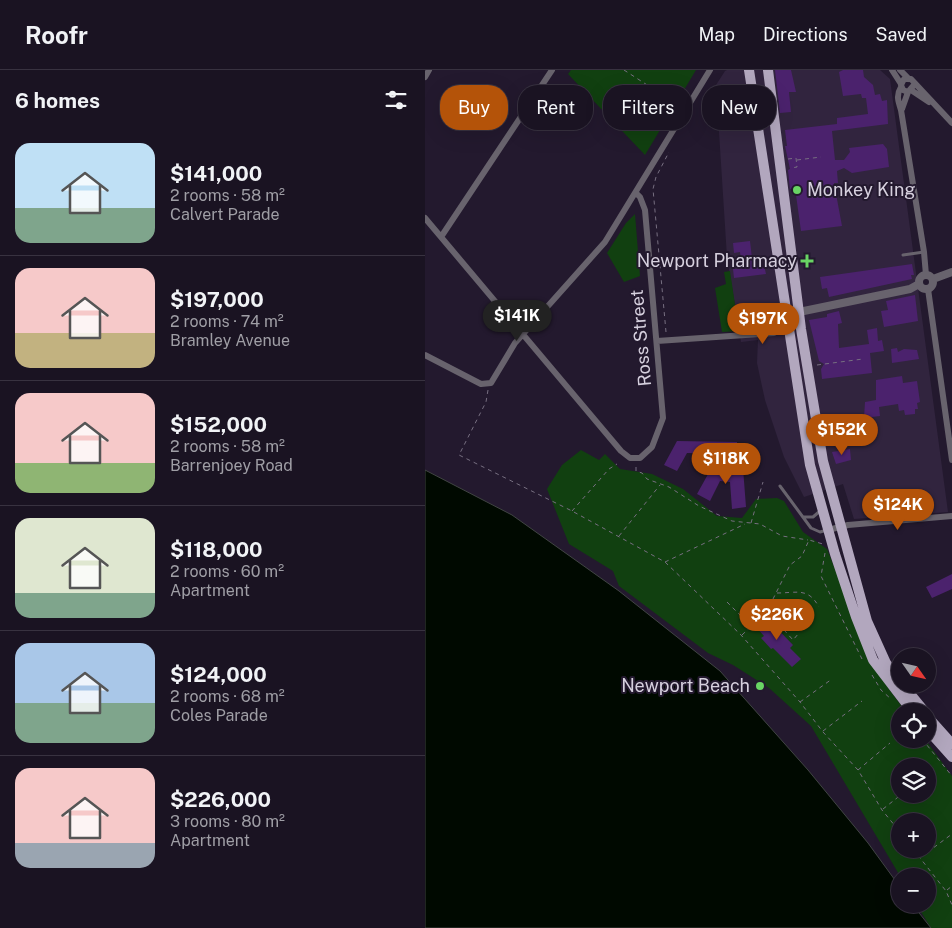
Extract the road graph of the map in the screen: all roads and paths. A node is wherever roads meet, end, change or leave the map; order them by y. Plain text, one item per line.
1 (429, 70) edge
2 (552, 70) edge
3 (624, 70) edge
4 (710, 70) edge
5 (749, 70) edge
6 (768, 70) edge
7 (892, 70) edge
8 (900, 70) edge
9 (425, 77) edge
10 (909, 79) junction
11 (647, 85) edge
12 (901, 85) junction
13 (911, 89) junction
14 (901, 110) junction
15 (952, 123) edge
16 (670, 150) dead end
17 (821, 157) dead end
18 (785, 160) dead end
19 (796, 160) junction
20 (786, 169) dead end
21 (636, 193) junction
22 (425, 218) edge
23 (441, 237) junction
24 (924, 252) junction
25 (903, 255) dead end
26 (952, 272) edge
27 (929, 277) junction
28 (919, 284) junction
29 (928, 289) junction
30 (799, 312) junction
31 (787, 324) junction
32 (524, 334) junction
33 (666, 338) dead end
34 (657, 341) junction
35 (425, 355) edge
36 (863, 359) dead end
37 (814, 366) dead end
38 (488, 384) junction
39 (637, 459) junction
40 (952, 460) edge
41 (617, 464) dead end
42 (763, 482) dead end
43 (660, 484) junction
44 (780, 486) dead end
45 (821, 508) junction
46 (572, 511) junction
47 (952, 516) edge
48 (803, 517) junction
49 (745, 523) junction
50 (751, 524) junction
51 (841, 526) junction
52 (828, 530) junction
53 (619, 536) junction
54 (809, 540) junction
55 (823, 544) dead end
56 (825, 552) dead end
57 (665, 562) junction
58 (776, 593) junction
59 (727, 602) dead end
60 (819, 608) dead end
61 (767, 611) junction
62 (751, 626) junction
63 (799, 633) dead end
64 (741, 635) junction
65 (862, 659) dead end
66 (891, 670) edge
67 (872, 674) dead end
68 (832, 679) dead end
69 (909, 693) edge
70 (862, 701) dead end
71 (800, 702) junction
72 (895, 703) edge
73 (906, 703) edge
74 (917, 703) edge
75 (936, 726) edge
76 (823, 732) junction
77 (936, 739) edge
78 (890, 742) dead end
79 (952, 744) edge
80 (929, 748) edge
81 (952, 757) edge
82 (859, 770) junction
83 (952, 776) edge
84 (891, 803) edge
85 (882, 810) junction
86 (891, 821) edge
87 (952, 834) edge
88 (936, 846) edge
89 (920, 858) edge
90 (952, 886) edge
91 (946, 891) junction
92 (952, 906) edge

1 - 9 street
2 - 23 street
3 - 11 path
4 - 21 street
5 - 31 main road
6 - 30 main road
7 - 12 street
8 - 10 street
10 - 12 street
10 - 13 street
12 - 13 street
12 - 14 street
13 - 14 street
13 - 15 street
14 - 24 street
16 - 33 path
17 - 19 path
18 - 19 path
19 - 20 path
21 - 32 street
21 - 34 street, Ross Street
22 - 23 street
23 - 32 street
24 - 25 lane
24 - 27 street
26 - 27 street
27 - 28 street
27 - 29 street
28 - 29 street
28 - 30 street
29 - 40 street
30 - 51 main road
31 - 34 street
31 - 45 main road
32 - 38 street
32 - 39 street
34 - 39 street, Ross Street
35 - 38 street
36 - 37 path
38 - 46 path
39 - 43 path
41 - 46 path
42 - 50 path
43 - 49 path
43 - 53 path
44 - 48 lane
45 - 48 lane
45 - 52 main road
46 - 53 path
47 - 51 street
48 - 52 lane
49 - 50 path
49 - 57 path
50 - 54 path
51 - 52 street
51 - 66 main road
52 - 73 main road
53 - 57 path
54 - 55 path
54 - 58 path
56 - 65 path
57 - 64 path
58 - 60 path
58 - 61 path
59 - 62 path
61 - 62 path
61 - 63 path
62 - 64 path
64 - 71 path
67 - 72 path
68 - 71 path
69 - 74 main road
70 - 76 path
71 - 76 path
75 - 79 main road
76 - 82 path
77 - 81 main road
78 - 82 path
80 - 83 path
82 - 85 path
84 - 85 path
85 - 86 path
87 - 88 path
89 - 91 path
90 - 91 path
91 - 92 path

